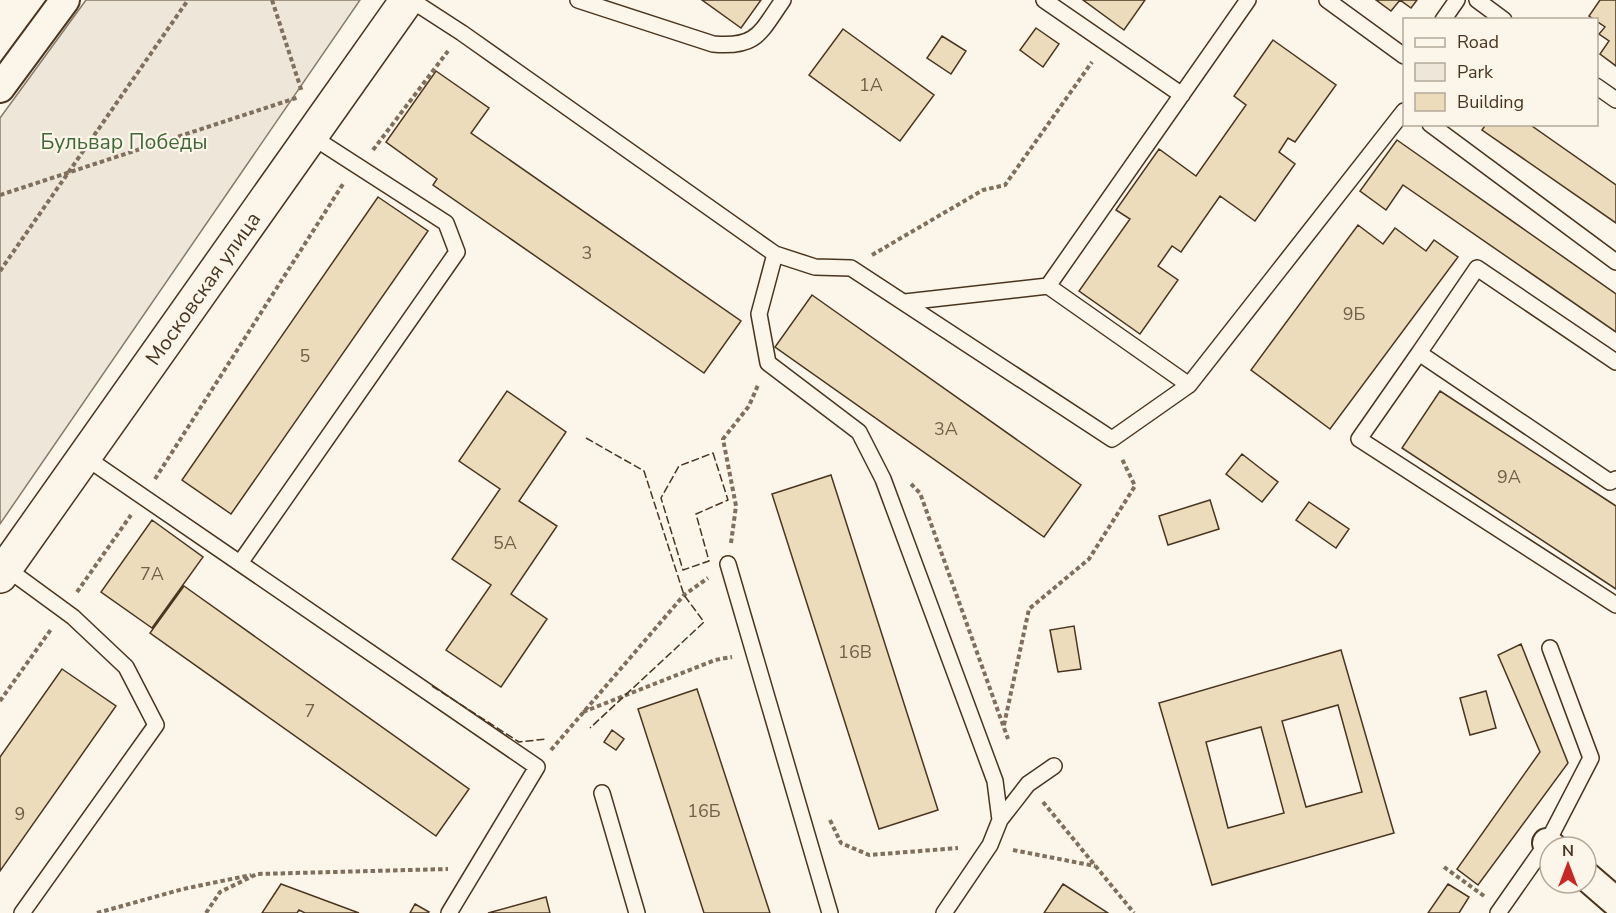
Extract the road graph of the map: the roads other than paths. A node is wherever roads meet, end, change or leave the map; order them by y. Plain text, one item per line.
1 (65, 0) edge
2 (409, 0) edge
3 (578, 0) edge
4 (783, 0) edge
5 (1044, 0) edge
6 (1248, 0) edge
7 (1327, 0) edge
8 (1457, 0) edge
9 (1477, 0) edge
10 (1444, 18) edge
11 (1501, 18) edge
12 (1403, 55) edge
13 (1598, 87) edge
14 (0, 88) edge
15 (1182, 95) junction
16 (1616, 100) edge
17 (1403, 112) edge
18 (1433, 126) edge
19 (311, 136) junction
20 (775, 254) junction
21 (1616, 262) edge
22 (1048, 286) junction
23 (905, 302) junction
24 (1419, 353) junction
25 (1616, 362) edge
26 (1190, 385) junction
27 (85, 457) junction
28 (1616, 479) edge
29 (240, 563) junction
30 (728, 564) road end
31 (3, 572) edge
32 (1616, 605) edge
33 (1550, 648) dead end
34 (1053, 766) dead end
35 (602, 793) dead end
36 (1000, 820) junction
37 (1555, 835) edge
38 (1538, 861) edge
39 (1598, 886) edge
40 (1616, 902) edge
41 (1500, 911) edge
42 (22, 913) edge
43 (449, 913) edge
44 (637, 913) edge
45 (830, 913) edge
46 (944, 913) edge

1 - 14 street
2 - 19 street, Московская улица
2 - 20 lane
3 - 4 lane
5 - 15 lane
6 - 15 lane
7 - 12 lane
8 - 10 lane
9 - 11 lane
13 - 16 lane
15 - 22 lane
17 - 26 lane
18 - 21 lane
19 - 27 street, Московская улица
19 - 29 lane
20 - 23 lane
20 - 36 lane
22 - 23 lane
22 - 26 lane
23 - 26 lane
24 - 25 lane
24 - 28 lane
24 - 32 lane
27 - 29 lane
27 - 31 street, Московская улица
29 - 43 lane
30 - 45 lane
31 - 42 lane
33 - 37 lane
34 - 36 lane
35 - 44 lane
36 - 46 lane
38 - 41 lane
39 - 40 street

